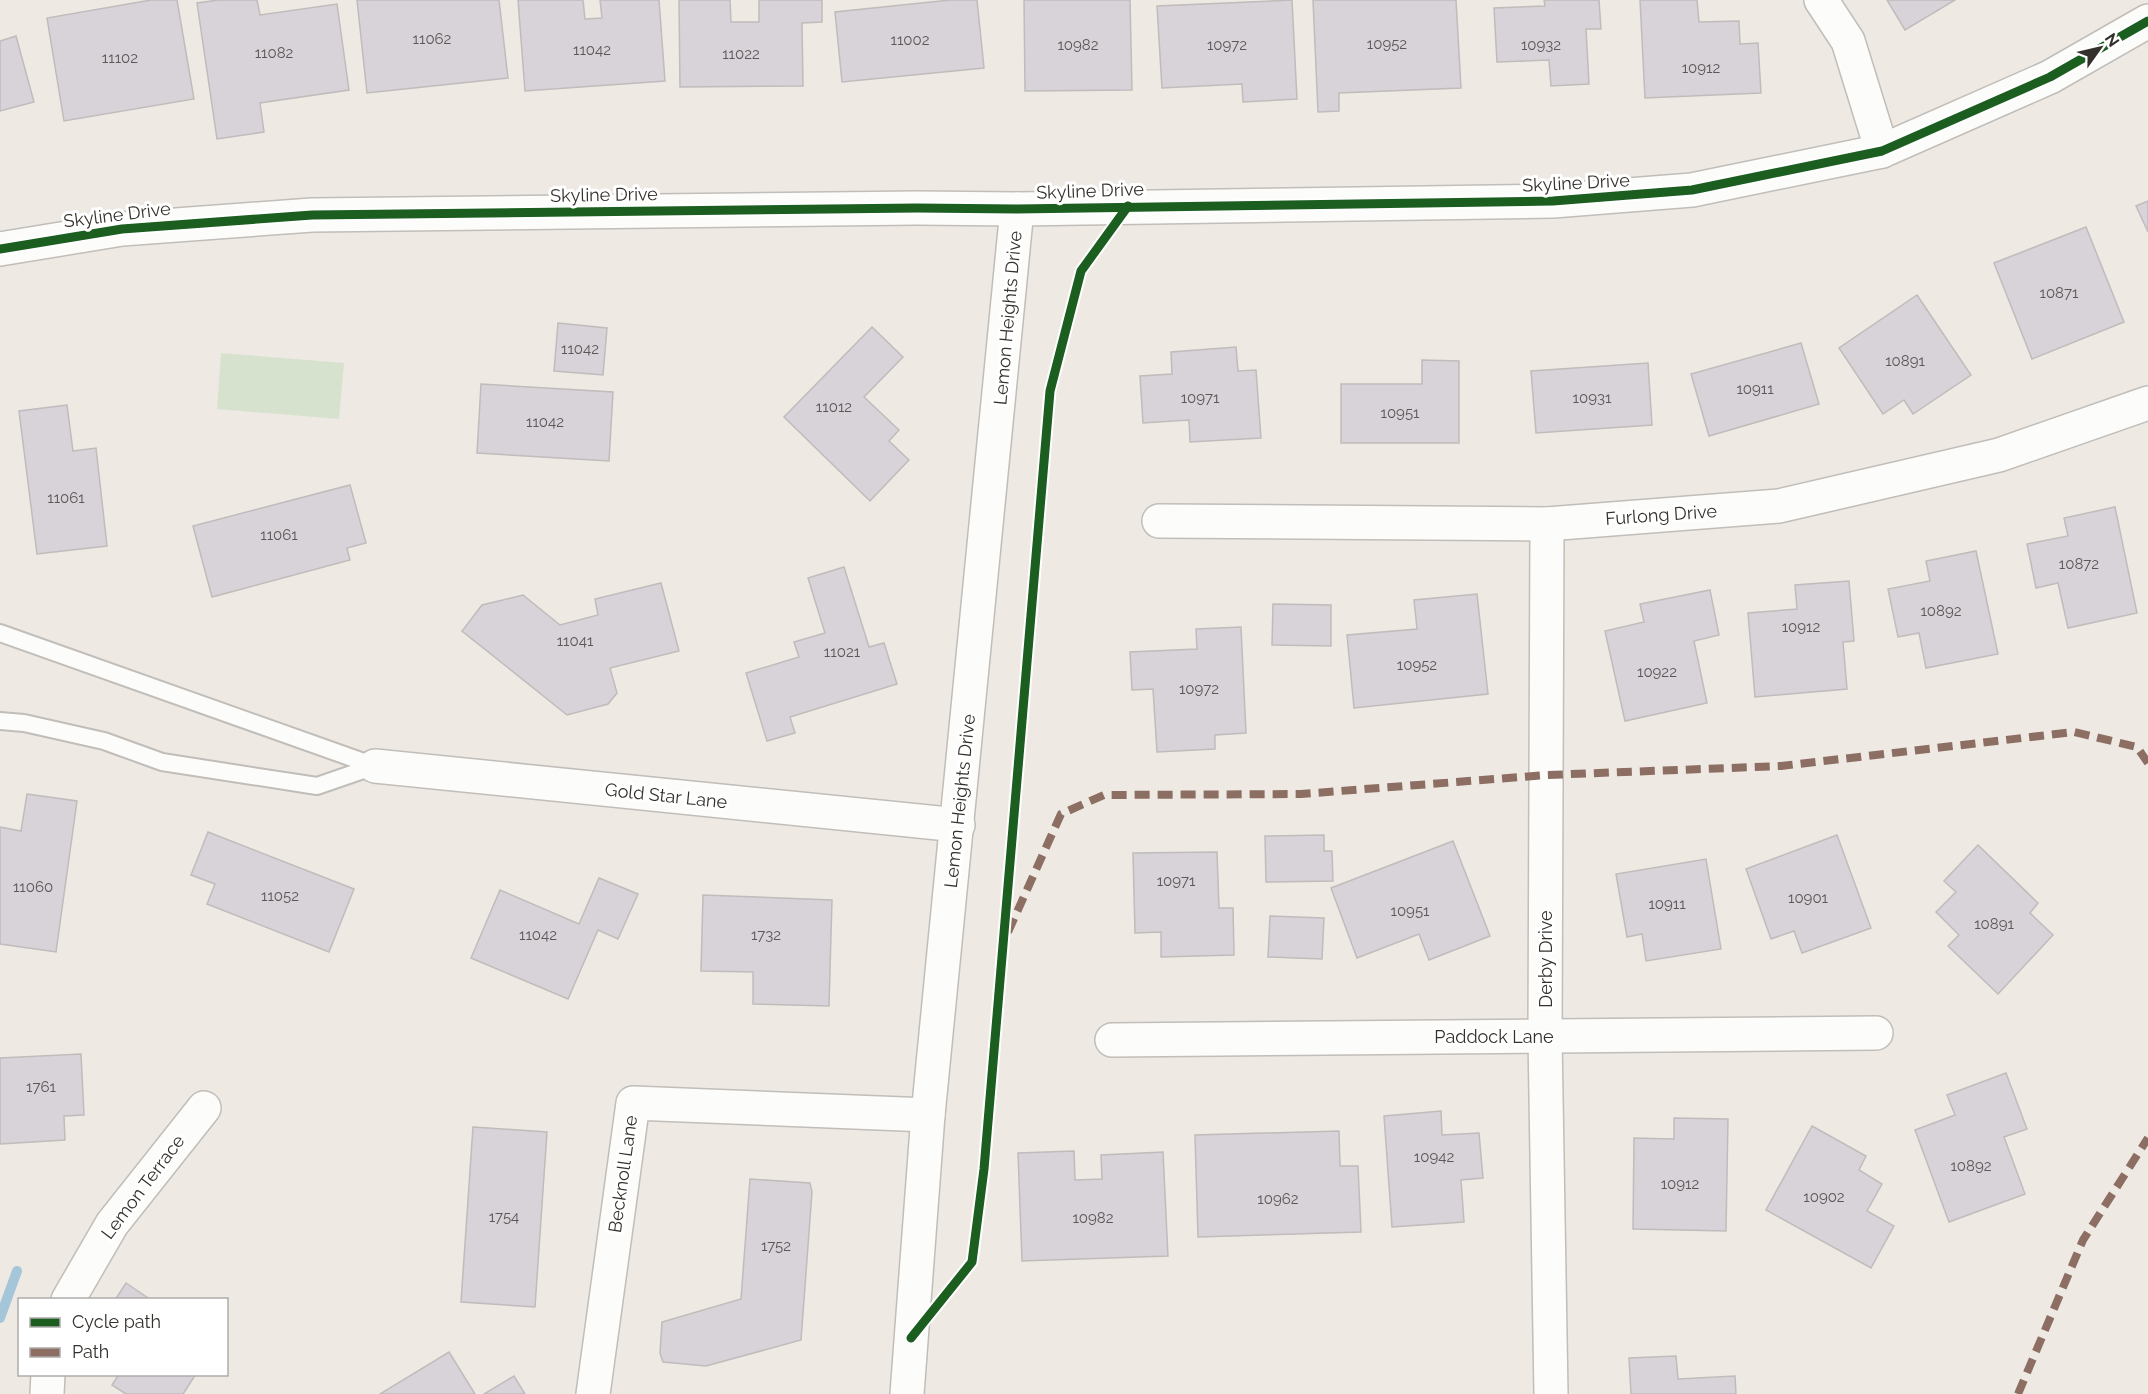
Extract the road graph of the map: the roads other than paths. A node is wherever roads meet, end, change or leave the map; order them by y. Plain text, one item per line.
1 (1821, 0) edge
2 (2148, 21) edge
3 (1882, 151) junction
4 (1017, 209) junction
5 (0, 249) edge
6 (2148, 403) edge
7 (1159, 521) dead end
8 (1547, 524) junction
9 (0, 633) edge
10 (0, 721) edge
11 (375, 766) junction
12 (958, 825) junction
13 (1876, 1033) dead end
14 (1545, 1037) junction
15 (1112, 1040) dead end
16 (204, 1108) dead end
17 (928, 1115) junction
18 (69, 1298) edge
19 (48, 1376) edge
20 (47, 1394) edge
21 (594, 1394) edge
22 (907, 1394) edge
23 (1551, 1394) edge

1 - 3 street
2 - 3 street, Skyline Drive
3 - 4 street, Skyline Drive
4 - 5 street, Skyline Drive
4 - 12 street, Lemon Heights Drive
6 - 8 street, Furlong Drive
7 - 8 street, Furlong Drive
8 - 14 street, Derby Drive
9 - 11 lane
10 - 11 lane
11 - 12 street, Gold Star Lane
12 - 17 street, Lemon Heights Drive
13 - 14 street, Paddock Lane
14 - 15 street, Paddock Lane
14 - 23 street, Derby Drive
16 - 18 street, Lemon Terrace
17 - 21 street, Becknoll Lane
17 - 22 street, Lemon Heights Drive
19 - 20 street

